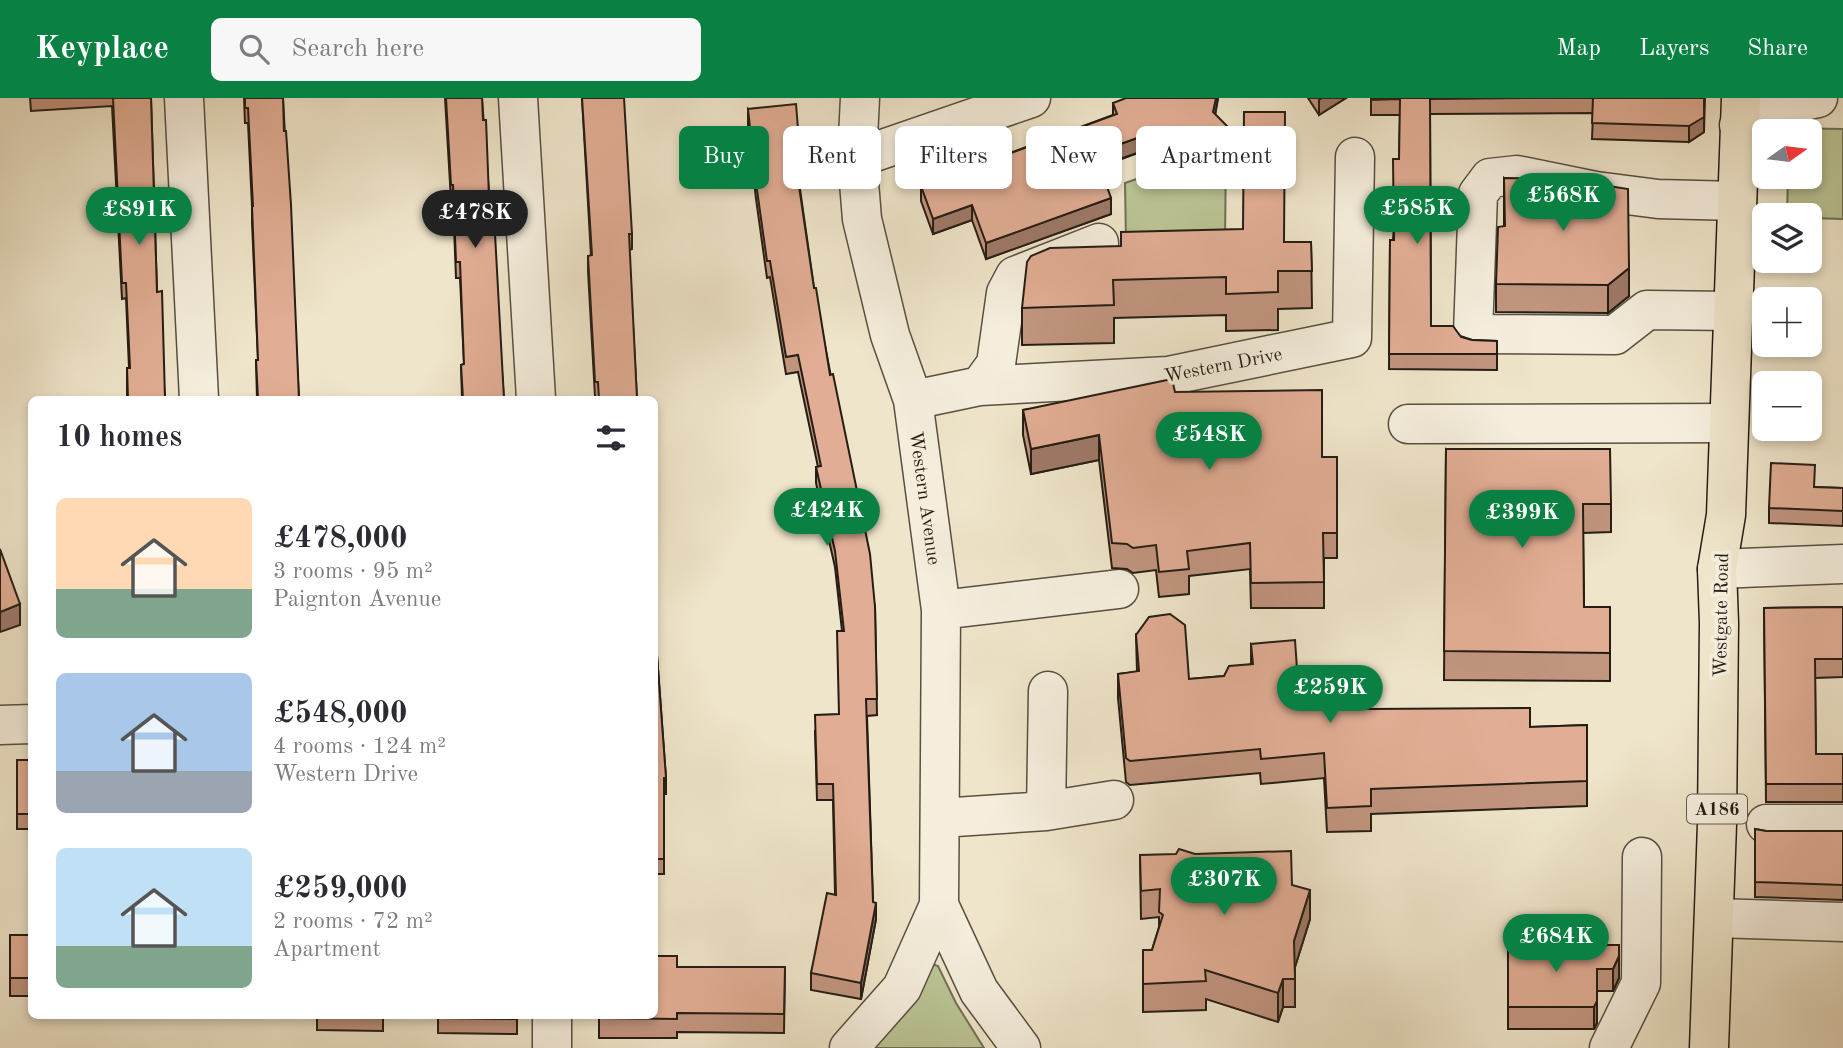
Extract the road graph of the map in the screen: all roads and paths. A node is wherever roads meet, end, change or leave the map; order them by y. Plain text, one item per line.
1 (184, 98) edge
2 (518, 98) edge
3 (860, 98) edge
4 (1031, 98) edge
5 (1818, 98) edge
6 (1740, 111) edge
7 (859, 126) edge
8 (881, 150) edge
9 (1356, 157) dead end
10 (860, 189) edge
11 (1737, 201) junction
12 (1099, 243) dead end
13 (1733, 311) junction
14 (980, 386) junction
15 (200, 396) edge
16 (536, 396) edge
17 (913, 400) junction
18 (1729, 423) junction
19 (1408, 424) dead end
20 (1843, 564) edge
21 (1717, 569) junction
22 (1119, 589) dead end
23 (941, 610) junction
24 (1048, 691) dead end
25 (0, 724) edge
26 (28, 724) edge
27 (1114, 800) dead end
28 (1046, 811) junction
29 (940, 818) junction
30 (1766, 824) dead end
31 (1843, 824) edge
32 (1642, 857) dead end
33 (939, 905) junction
34 (1714, 918) junction
35 (1843, 922) edge
36 (552, 1019) edge
37 (552, 1048) edge
38 (849, 1048) edge
39 (1021, 1048) edge
40 (1609, 1048) edge
41 (1709, 1048) edge

1 - 15 street
2 - 16 street
3 - 7 street, Western Avenue
4 - 8 street
5 - 6 street
6 - 11 main road, Westgate Road / A186
9 - 14 street, Western Drive
10 - 17 street, Western Avenue
11 - 13 main road, Westgate Road / A186
11 - 13 street
12 - 14 street
13 - 18 main road, Westgate Road / A186
14 - 17 street, Western Drive
17 - 23 street, Western Avenue
18 - 19 street
18 - 21 main road, Westgate Road / A186
20 - 21 street
21 - 34 main road, Westgate Road / A186
22 - 23 street
23 - 29 street, Western Avenue
24 - 28 street
25 - 26 street
27 - 28 street
28 - 29 street
29 - 33 street, Western Avenue
30 - 31 street
32 - 40 street
33 - 38 street, Western Avenue
33 - 39 street, Western Avenue
34 - 35 street
34 - 41 main road, Westgate Road / A186
36 - 37 street

